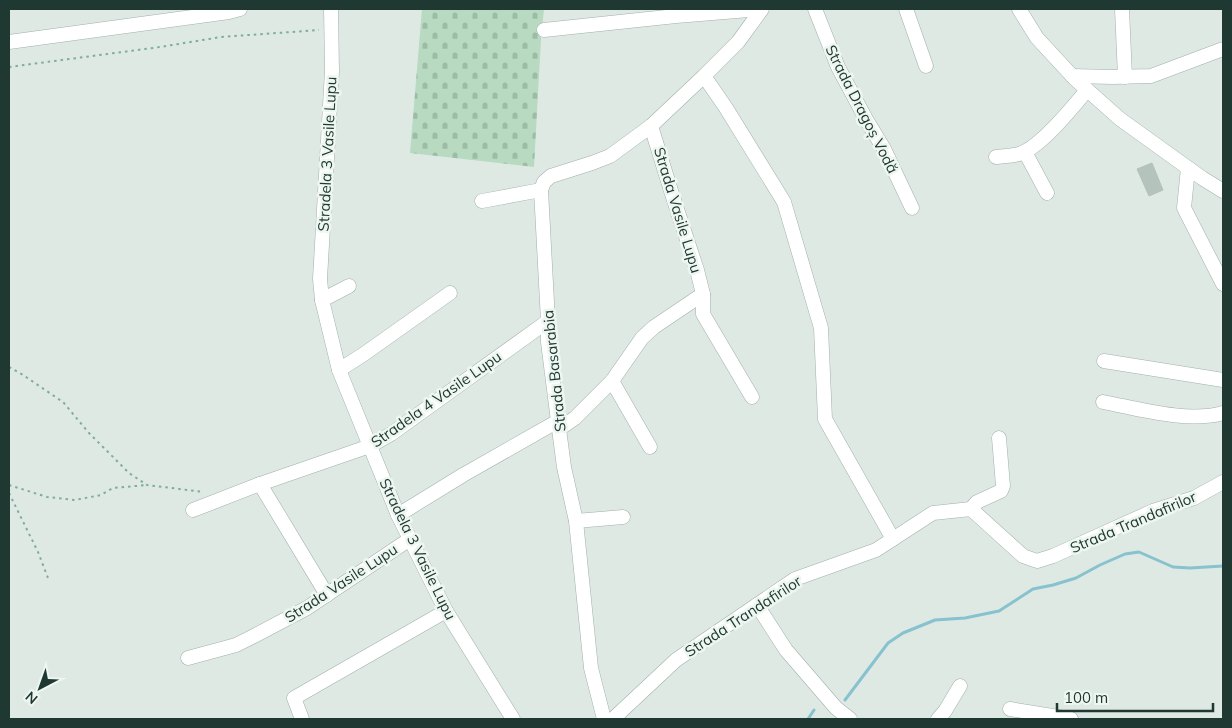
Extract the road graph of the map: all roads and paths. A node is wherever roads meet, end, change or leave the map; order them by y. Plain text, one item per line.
1 (240, 9) edge
2 (331, 9) edge
3 (761, 9) edge
4 (815, 9) edge
5 (906, 9) edge
6 (1019, 9) edge
7 (1122, 9) edge
8 (741, 10) edge
9 (674, 12) edge
10 (331, 29) junction
11 (544, 30) dead end
12 (9, 42) edge
13 (1223, 48) edge
14 (926, 66) dead end
15 (9, 67) edge
16 (704, 76) junction
17 (1072, 76) junction
18 (1125, 77) junction
19 (1087, 90) junction
20 (651, 126) junction
21 (1025, 152) junction
22 (996, 157) dead end
23 (1188, 168) junction
24 (541, 190) junction
25 (1223, 191) edge
26 (1047, 193) dead end
27 (482, 201) dead end
28 (912, 208) dead end
29 (1223, 284) edge
30 (349, 286) dead end
31 (450, 293) dead end
32 (703, 294) junction
33 (322, 300) junction
34 (548, 321) junction
35 (1104, 361) dead end
36 (9, 367) edge
37 (340, 370) junction
38 (1223, 380) edge
39 (612, 381) junction
40 (752, 397) dead end
41 (1103, 402) dead end
42 (1223, 413) edge
43 (559, 425) junction
44 (999, 438) dead end
45 (370, 446) junction
46 (650, 447) dead end
47 (1223, 482) edge
48 (260, 484) junction
49 (9, 485) edge
50 (147, 485) junction
51 (203, 492) dead end
52 (9, 493) edge
53 (971, 509) junction
54 (193, 510) dead end
55 (398, 516) junction
56 (622, 517) dead end
57 (576, 521) junction
58 (410, 539) junction
59 (894, 539) junction
60 (48, 578) dead end
61 (327, 595) junction
62 (757, 605) junction
63 (446, 611) junction
64 (188, 658) dead end
65 (960, 686) dead end
66 (1010, 709) dead end
67 (302, 719) edge
68 (513, 719) edge
69 (604, 719) edge
70 (613, 719) edge
71 (850, 719) edge
72 (938, 719) edge
73 (1071, 719) edge

1 - 12 street
2 - 10 street, Stradela 3 Vasile Lupu
3 - 8 street
3 - 16 street
4 - 28 street, Strada Dragoș Vodă
5 - 14 street
6 - 17 street
7 - 18 street
8 - 9 street
9 - 11 street
10 - 15 path
10 - 33 street, Stradela 3 Vasile Lupu
13 - 18 street
16 - 20 street
16 - 59 street
17 - 18 street
17 - 19 street
19 - 21 street
19 - 23 street
20 - 24 street
20 - 32 street, Strada Vasile Lupu
21 - 22 street
21 - 26 street
23 - 25 street
23 - 29 street
24 - 27 street
24 - 34 street, Strada Basarabia
30 - 33 street
31 - 37 street
32 - 39 street, Strada Vasile Lupu
32 - 40 street, Strada Vasile Lupu
33 - 37 street, Stradela 3 Vasile Lupu
34 - 43 street, Strada Basarabia
34 - 45 street, Stradela 4 Vasile Lupu
35 - 38 street
36 - 50 path
37 - 45 street, Stradela 3 Vasile Lupu
39 - 43 street, Strada Vasile Lupu
39 - 46 street
41 - 42 street
43 - 55 street, Strada Vasile Lupu
43 - 57 street, Strada Basarabia
44 - 53 street, Strada Trandafirilor
45 - 48 street, Stradela 4 Vasile Lupu
45 - 55 street, Stradela 3 Vasile Lupu
47 - 53 street, Strada Trandafirilor
48 - 54 street, Stradela 4 Vasile Lupu
48 - 61 street
49 - 50 path
50 - 51 path
52 - 60 path
53 - 59 street, Strada Trandafirilor
55 - 58 street, Stradela 3 Vasile Lupu
56 - 57 street
57 - 69 street, Strada Basarabia
58 - 61 street, Strada Vasile Lupu
58 - 63 street, Stradela 3 Vasile Lupu
59 - 62 street, Strada Trandafirilor
61 - 64 street, Strada Vasile Lupu
62 - 70 street, Strada Trandafirilor
62 - 71 street
63 - 67 street
63 - 68 street, Stradela 3 Vasile Lupu
65 - 72 street
66 - 73 street

